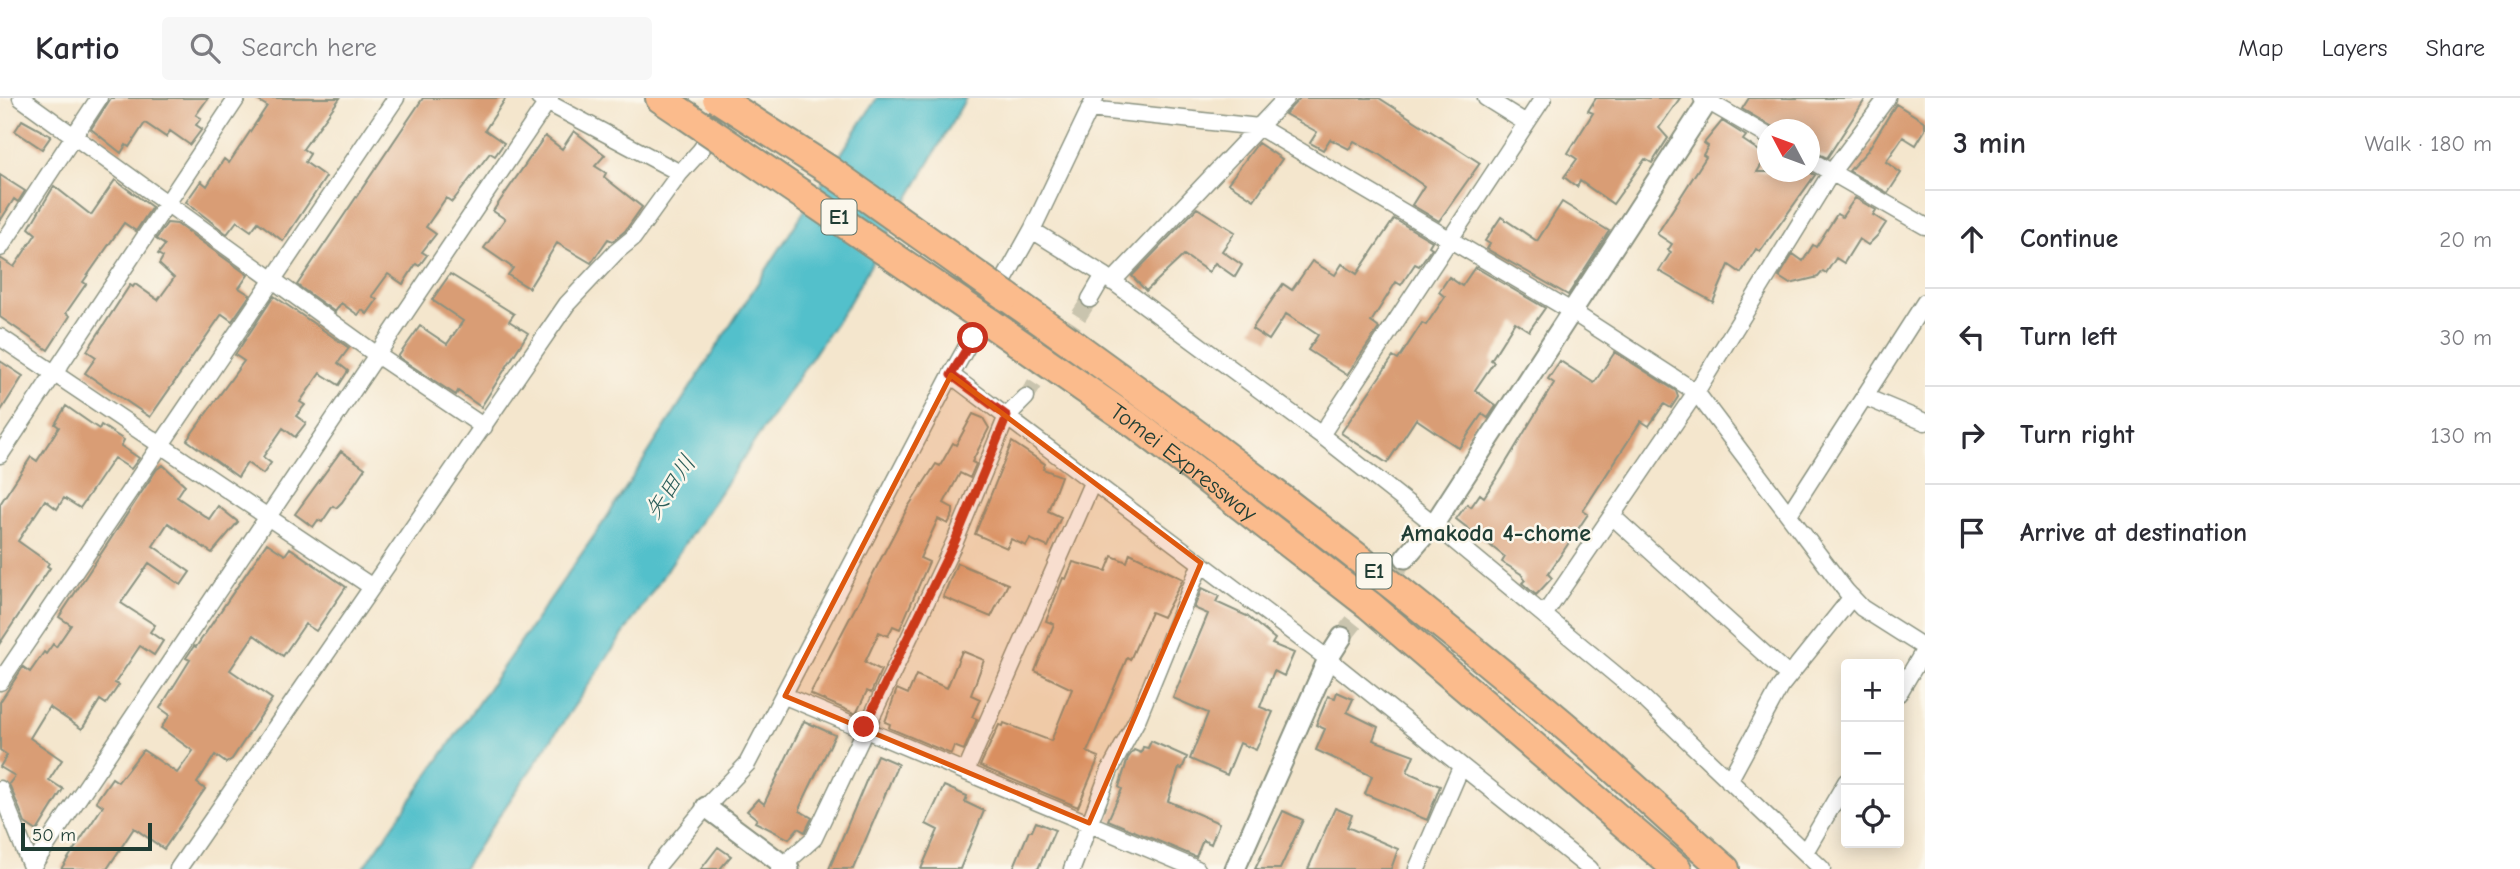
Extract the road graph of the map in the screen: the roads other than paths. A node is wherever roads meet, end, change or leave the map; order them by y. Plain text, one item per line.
1 (21, 98) edge
2 (99, 98) edge
3 (237, 98) edge
4 (396, 98) edge
5 (660, 98) edge
6 (717, 98) edge
7 (736, 98) edge
8 (1286, 98) edge
9 (1486, 98) edge
10 (1543, 98) edge
11 (1887, 98) edge
12 (1707, 99) edge
13 (545, 100) edge
14 (1092, 103) edge
15 (1526, 123) junction
16 (1259, 127) junction
17 (1757, 129) edge
18 (74, 137) junction
19 (1820, 166) edge
20 (680, 173) junction
21 (1831, 173) junction
22 (165, 204) junction
23 (1925, 226) edge
24 (1032, 230) junction
25 (1451, 238) junction
26 (0, 248) edge
27 (272, 277) junction
28 (1108, 279) junction
29 (1090, 299) tunnel mouth
30 (1925, 302) edge
31 (1571, 311) junction
32 (0, 337) edge
33 (377, 355) junction
34 (54, 373) junction
35 (951, 375) junction
36 (1696, 391) junction
37 (1026, 397) tunnel mouth
38 (1866, 397) junction
39 (1007, 416) junction
40 (1925, 422) edge
41 (484, 427) junction
42 (1321, 435) junction
43 (160, 444) junction
44 (0, 455) edge
45 (1092, 483) junction
46 (1789, 514) junction
47 (266, 515) junction
48 (1612, 516) junction
49 (1434, 524) junction
50 (1405, 558) tunnel mouth
51 (1200, 563) junction
52 (372, 587) junction
53 (1852, 597) junction
54 (1545, 615) junction
55 (1342, 637) tunnel mouth
56 (1925, 649) edge
57 (1328, 659) junction
58 (1788, 676) junction
59 (0, 682) edge
60 (1904, 685) edge
61 (785, 696) junction
62 (864, 727) junction
63 (1461, 766) junction
64 (966, 771) junction
65 (1729, 781) junction
66 (1844, 785) edge
67 (0, 789) edge
68 (705, 807) junction
69 (1089, 823) junction
70 (1805, 852) junction
71 (32, 868) edge
72 (784, 868) edge
73 (178, 869) edge
74 (655, 869) edge
75 (1072, 869) edge
76 (1197, 869) edge
77 (1235, 869) edge
78 (1417, 869) edge
79 (1590, 869) edge
80 (1677, 869) edge
81 (1724, 869) edge
82 (1822, 869) edge

1 - 18 street
2 - 18 street
3 - 22 street
4 - 27 street
5 - 80 highway, Tomei Expressway / E1, bridge
6 - 81 highway, Tomei Expressway / E1, bridge
7 - 20 street
8 - 16 street
9 - 15 street
10 - 15 street
11 - 21 street
12 - 17 street
12 - 31 street
13 - 20 street
13 - 33 street
14 - 16 street
14 - 24 street
15 - 25 street
16 - 25 street
16 - 28 street
18 - 22 street
18 - 26 street
19 - 21 street
20 - 41 street
21 - 23 street
21 - 36 street
22 - 27 street
22 - 34 street
24 - 28 street
24 - 35 street
25 - 31 street
25 - 42 street
27 - 33 street
27 - 43 street
28 - 29 street
28 - 42 street
30 - 38 street
31 - 36 street
31 - 49 street
32 - 34 street
33 - 41 street
33 - 47 street
34 - 43 street
34 - 44 street
35 - 39 street
35 - 61 street
36 - 46 street
36 - 48 street
37 - 39 street
38 - 40 street
38 - 46 street
39 - 45 street
39 - 62 street
41 - 52 street
42 - 49 street
43 - 47 street
43 - 59 street
45 - 51 street
45 - 64 street
46 - 53 street
47 - 52 street
47 - 71 street
48 - 54 street
48 - 58 street
49 - 50 street
49 - 54 street
51 - 57 street
51 - 69 street
52 - 73 street
53 - 56 street
53 - 58 street
54 - 65 street
55 - 57 street
56 - 60 street
57 - 63 street
57 - 77 street
58 - 65 street
61 - 62 street
61 - 68 street
62 - 64 street
62 - 72 street
63 - 78 street
63 - 79 street
64 - 69 street
65 - 70 street
66 - 70 street
67 - 71 street
68 - 72 street
68 - 74 street
69 - 75 street
69 - 76 street
70 - 82 street

